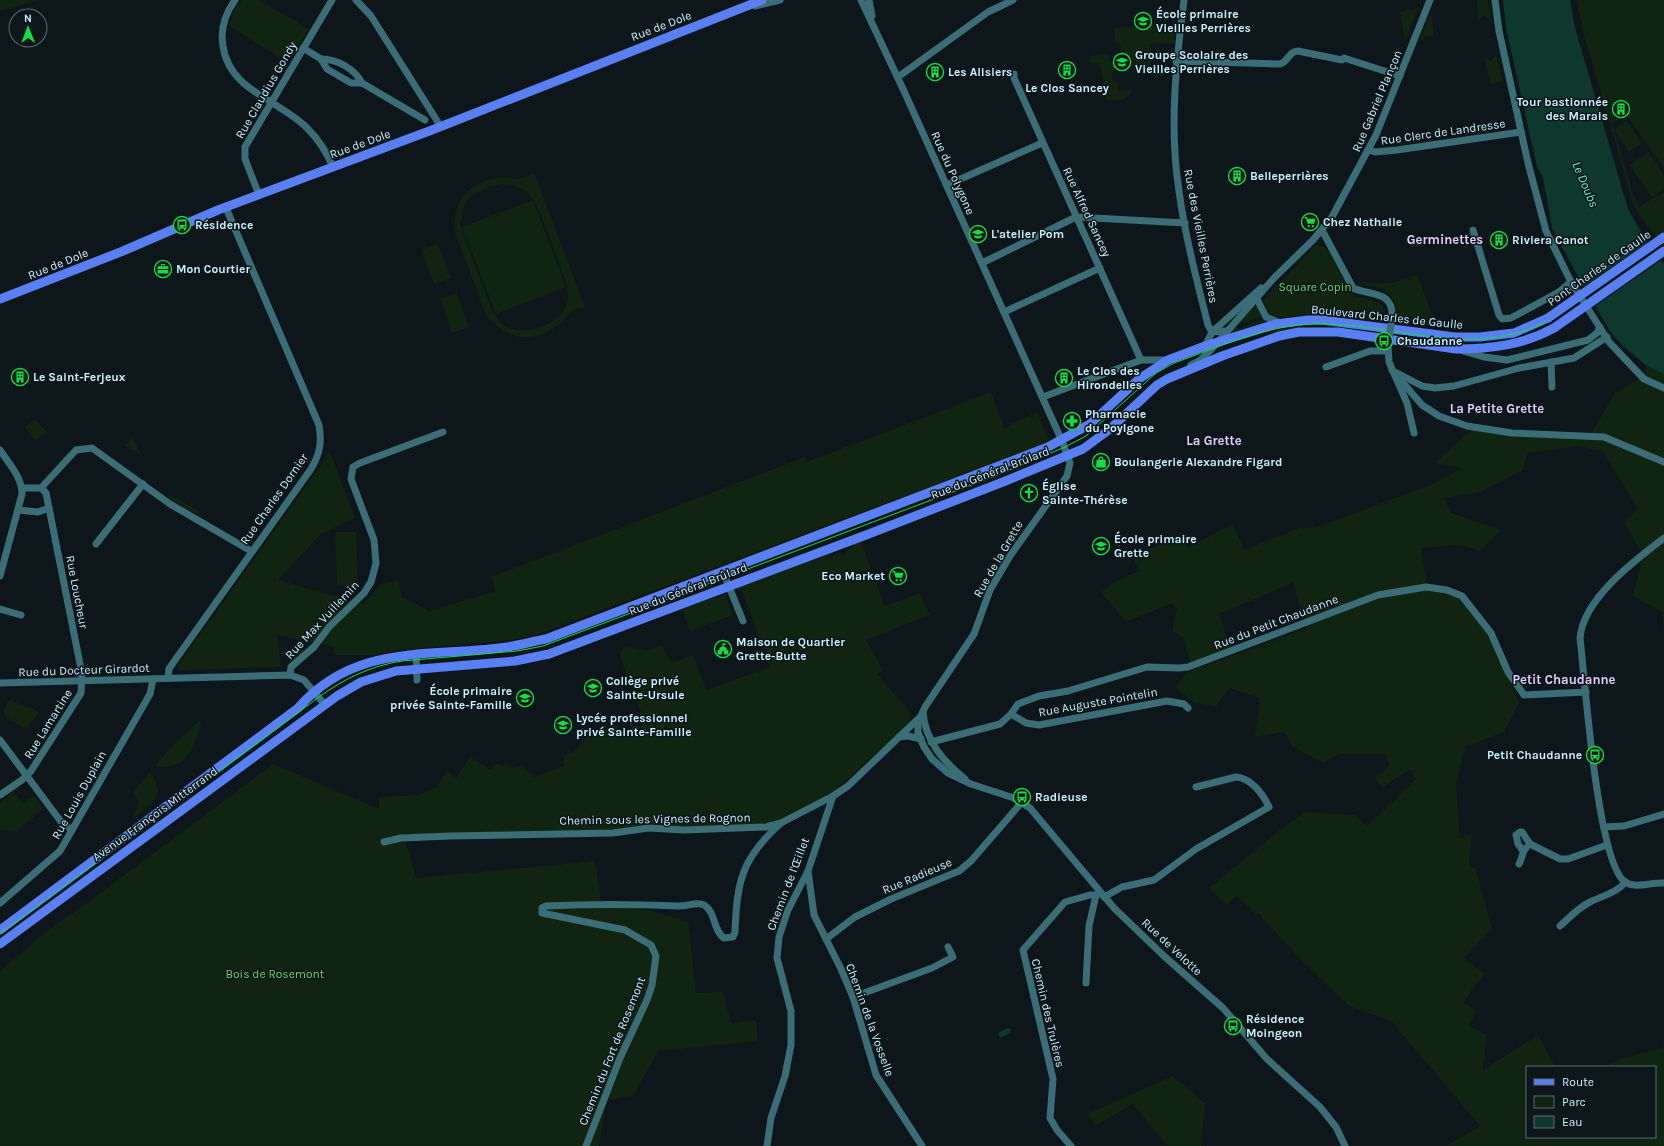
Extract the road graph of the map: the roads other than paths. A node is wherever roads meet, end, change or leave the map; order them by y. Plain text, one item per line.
1 (235, 0) edge
2 (332, 0) edge
3 (356, 0) edge
4 (762, 0) edge
5 (780, 0) edge
6 (861, 0) edge
7 (869, 0) edge
8 (1014, 0) edge
9 (1184, 0) edge
10 (1430, 0) edge
11 (1495, 0) edge
12 (728, 13) junction
13 (873, 24) junction
14 (303, 48) junction
15 (321, 58) junction
16 (1176, 61) junction
17 (1014, 74) dead end
18 (1400, 76) junction
19 (898, 77) junction
20 (362, 83) junction
21 (271, 102) junction
22 (426, 120) dead end
23 (441, 127) junction
24 (1521, 132) junction
25 (1042, 143) junction
26 (1369, 150) junction
27 (333, 167) junction
28 (947, 185) junction
29 (259, 195) junction
30 (226, 208) junction
31 (1076, 217) junction
32 (1185, 223) junction
33 (1322, 230) junction
34 (1473, 230) dead end
35 (1664, 238) edge
36 (1664, 251) edge
37 (982, 263) junction
38 (1100, 268) junction
39 (1274, 278) junction
40 (1572, 284) junction
41 (0, 299) edge
42 (1257, 299) junction
43 (1248, 300) junction
44 (1004, 312) junction
45 (1548, 318) joint
46 (1280, 323) junction
47 (1600, 326) junction
48 (1554, 328) joint
49 (1226, 331) junction
50 (1212, 332) junction
51 (1607, 337) junction
52 (1218, 342) junction
53 (1204, 346) junction
54 (1387, 348) junction
55 (1456, 349) junction
56 (1141, 360) junction
57 (1168, 360) junction
58 (1551, 362) junction
59 (1326, 367) dead end
60 (1392, 370) junction
61 (1167, 379) junction
62 (1552, 387) dead end
63 (1664, 388) edge
64 (1043, 397) junction
65 (442, 432) dead end
66 (1414, 433) dead end
67 (1062, 441) junction
68 (0, 450) edge
69 (1069, 456) junction
70 (1664, 462) edge
71 (143, 484) junction
72 (22, 488) junction
73 (41, 488) junction
74 (49, 508) junction
75 (18, 510) junction
76 (1664, 538) edge
77 (96, 544) dead end
78 (251, 551) junction
79 (723, 572) junction
80 (0, 576) edge
81 (729, 586) junction
82 (0, 609) edge
83 (21, 615) dead end
84 (743, 621) dead end
85 (416, 654) junction
86 (418, 668) junction
87 (290, 674) junction
88 (168, 678) junction
89 (153, 679) junction
90 (417, 680) dead end
91 (82, 681) junction
92 (0, 683) edge
93 (315, 691) junction
94 (1586, 692) junction
95 (325, 705) junction
96 (1188, 708) dead end
97 (922, 714) junction
98 (1011, 714) junction
99 (899, 738) junction
100 (921, 740) junction
101 (0, 742) edge
102 (931, 742) junction
103 (27, 777) junction
104 (971, 784) junction
105 (1196, 787) dead end
106 (0, 795) edge
107 (833, 796) junction
108 (1022, 802) junction
109 (1664, 814) edge
110 (781, 823) junction
111 (1604, 827) junction
112 (72, 830) junction
113 (384, 842) dead end
114 (1530, 844) junction
115 (1607, 845) junction
116 (1523, 851) junction
117 (1519, 864) dead end
118 (808, 871) junction
119 (1626, 882) junction
120 (1664, 883) edge
121 (1100, 895) junction
122 (0, 903) edge
123 (1560, 926) dead end
124 (0, 930) edge
125 (826, 939) junction
126 (0, 944) edge
127 (948, 947) dead end
128 (1086, 983) dead end
129 (853, 997) junction
130 (586, 1146) edge
131 (767, 1146) edge
132 (922, 1146) edge
133 (1072, 1146) edge
134 (1345, 1146) edge

1 - 21 street
2 - 14 street, Rue Claudius Gondy
3 - 23 street
4 - 12 main road, Rue de Dole
5 - 12 street, Rue de Dole
6 - 13 street, Rue du Polygone
7 - 13 street, Rue du Polygone
8 - 19 street
9 - 16 street, Rue des Vieilles Perrières
10 - 18 street, Rue Gabriel Plançon
11 - 24 street
12 - 23 main road, Rue de Dole
13 - 19 street, Rue du Polygone
14 - 15 street
14 - 21 street, Rue Claudius Gondy
15 - 20 street
15 - 20 street
16 - 18 street
16 - 32 street, Rue des Vieilles Perrières
17 - 25 street, Rue Alfred Sancey
18 - 26 street, Rue Gabriel Plançon
19 - 28 street, Rue du Polygone
20 - 22 street
21 - 27 street
21 - 29 street, Rue Claudius Gondy
23 - 27 main road, Rue de Dole
24 - 26 street, Rue Clerc de Landresse
24 - 40 street
25 - 28 street
25 - 31 street, Rue Alfred Sancey
26 - 33 street, Rue Gabriel Plançon
27 - 29 main road, Rue de Dole
28 - 37 street, Rue du Polygone
29 - 30 main road, Rue de Dole
30 - 41 main road, Rue de Dole
30 - 78 street, Rue Charles Dornier
31 - 32 street
31 - 37 street
31 - 38 street, Rue Alfred Sancey
32 - 50 street, Rue des Vieilles Perrières
33 - 39 street, Rue Gabriel Plançon
33 - 54 street, bridge
34 - 40 street
35 - 45 main road, Pont Charles de Gaulle, bridge
36 - 48 main road, Pont Charles de Gaulle, bridge
37 - 44 street, Rue du Polygone
38 - 44 street
38 - 56 street, Rue Alfred Sancey
39 - 42 street, Rue Gabriel Plançon
39 - 43 street, Rue Gabriel Plançon
40 - 47 street
42 - 43 street
42 - 46 street
42 - 49 street, Rue Gabriel Plançon
43 - 50 street, Rue Gabriel Plançon
44 - 64 street, Rue du Polygone
45 - 46 main road, Boulevard Charles de Gaulle
46 - 52 main road, Boulevard Charles de Gaulle
47 - 51 street
47 - 55 street
48 - 55 main road, Boulevard Charles de Gaulle
49 - 50 street
49 - 52 street, Rue Gabriel Plançon
50 - 53 street, Rue Gabriel Plançon
51 - 58 street
51 - 63 street
52 - 53 main road, Boulevard Charles de Gaulle
52 - 61 street, Rue Gabriel Plançon
53 - 57 main road, Boulevard Charles de Gaulle
54 - 59 street
54 - 60 street
55 - 61 main road, Boulevard Charles de Gaulle
56 - 57 street
56 - 64 street
57 - 67 main road, Boulevard Charles de Gaulle
58 - 60 street
58 - 62 street
60 - 66 street
60 - 70 street
61 - 69 main road
64 - 67 street, Rue du Polygone
65 - 87 street, Rue Max Vuillemin
67 - 69 street, Rue du Polygone
67 - 79 main road, Rue du Général Brûlard
68 - 72 street
69 - 81 main road, Rue du Général Brûlard
69 - 97 street, Rue de la Grette
71 - 73 street
71 - 77 street
71 - 78 street
72 - 73 street
72 - 75 street
73 - 74 street, Rue Loucheur
74 - 75 street
74 - 91 street, Rue Loucheur
75 - 80 street
76 - 94 street
78 - 88 street, Rue Charles Dornier
79 - 81 street
79 - 85 main road, Rue du Général Brûlard
81 - 84 street
81 - 86 main road, Rue du Général Brûlard
82 - 83 street
85 - 86 street
85 - 93 main road, Rue du Général Brûlard
86 - 90 street
86 - 95 main road, Rue du Général Brûlard
87 - 88 street
87 - 93 street
88 - 89 street, Rue du Docteur Girardot
89 - 91 street, Rue du Docteur Girardot
89 - 112 street, Rue Louis Duplain
91 - 92 street, Rue du Docteur Girardot
91 - 103 street, Rue Lamartine
93 - 95 street
93 - 124 main road, Avenue François Mitterrand
94 - 98 street, Rue du Petit Chaudanne
94 - 111 street
95 - 126 main road, Avenue François Mitterrand
96 - 98 street, Rue Auguste Pointelin
97 - 99 street, Chemin sous les Vignes de Rognon
97 - 100 street, Rue de Velotte
97 - 102 street, Rue de Velotte
98 - 102 street, Rue du Petit Chaudanne
99 - 100 street
99 - 107 street, Chemin sous les Vignes de Rognon
100 - 104 street, Rue de Velotte
101 - 103 street
102 - 104 street, Rue de Velotte
103 - 106 street
103 - 112 street
104 - 108 street, Rue de Velotte
105 - 121 street
107 - 110 street, Chemin sous les Vignes de Rognon
107 - 118 street, Chemin de l'Œillet
108 - 121 street, Rue de Velotte
108 - 125 street, Rue Radieuse
109 - 111 street
110 - 113 street, Chemin sous les Vignes de Rognon
110 - 130 street, Chemin du Fort de Rosemont
111 - 115 street
112 - 122 street, Rue Louis Duplain
114 - 115 street
114 - 116 street
114 - 116 street
115 - 119 street
116 - 117 street
118 - 125 street, Chemin de la Vosselle
118 - 131 street, Chemin de l'Œillet
119 - 120 street
119 - 123 street
121 - 128 street
121 - 133 street, Chemin des Trulères
121 - 134 street, Rue de Velotte
125 - 129 street, Chemin de la Vosselle
127 - 129 street
129 - 132 street, Chemin de la Vosselle

